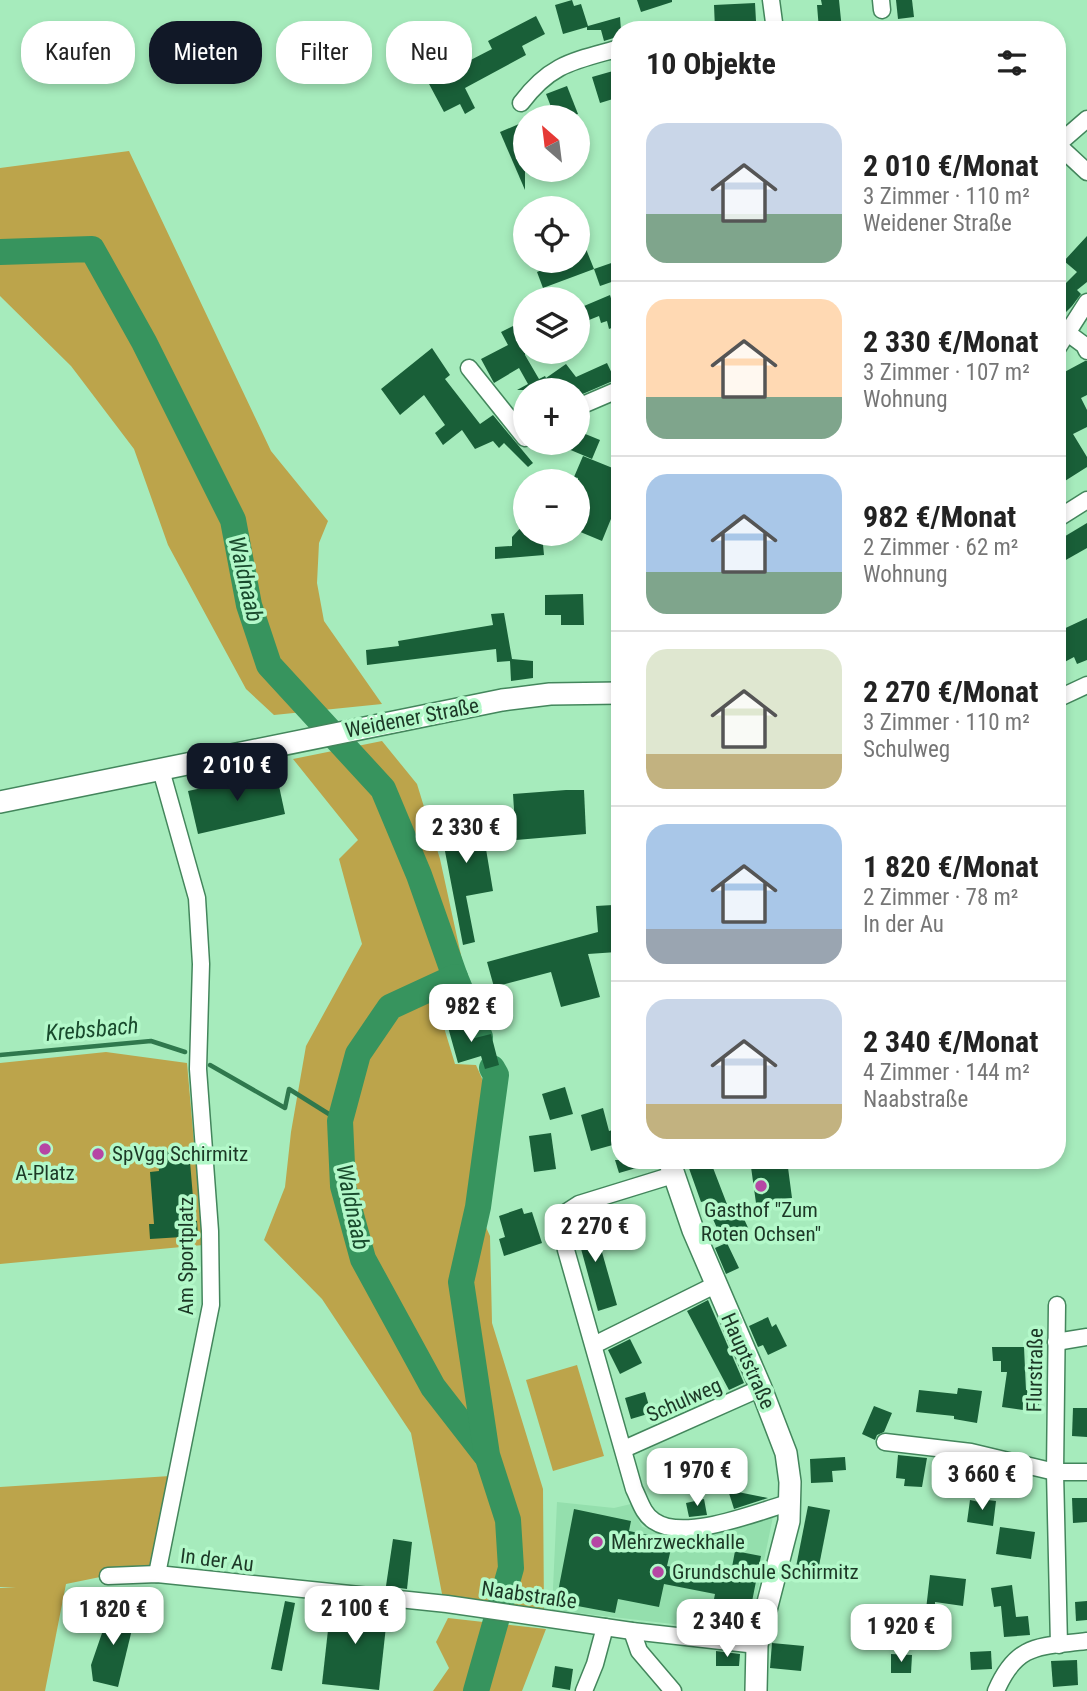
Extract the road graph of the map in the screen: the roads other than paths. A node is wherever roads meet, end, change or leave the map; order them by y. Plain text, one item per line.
1 (771, 0) edge
2 (774, 21) edge
3 (611, 51) edge
4 (521, 103) dead end
5 (1087, 119) edge
6 (1066, 137) edge
7 (1066, 153) edge
8 (1087, 172) edge
9 (1087, 302) edge
10 (1069, 334) junction
11 (1066, 338) edge
12 (1087, 351) edge
13 (469, 368) dead end
14 (611, 393) edge
15 (590, 402) edge
16 (513, 423) edge
17 (1087, 500) edge
18 (1066, 513) edge
19 (1087, 685) edge
20 (611, 693) edge
21 (1066, 695) edge
22 (161, 770) junction
23 (0, 802) edge
24 (668, 1169) edge
25 (671, 1169) edge
26 (715, 1284) junction
27 (1057, 1305) dead end
28 (1087, 1337) edge
29 (1056, 1342) junction
30 (594, 1345) junction
31 (761, 1388) junction
32 (885, 1442) dead end
33 (624, 1450) junction
34 (1055, 1472) junction
35 (1087, 1472) edge
36 (790, 1502) junction
37 (157, 1574) junction
38 (108, 1576) dead end
39 (447, 1604) joint
40 (605, 1627) junction
41 (632, 1631) junction
42 (1087, 1641) edge
43 (757, 1645) junction
44 (1059, 1645) junction
45 (584, 1691) edge
46 (673, 1691) edge
47 (756, 1691) edge
48 (996, 1691) edge

1 - 2 street
3 - 4 street
5 - 6 street
7 - 8 street
9 - 10 street
10 - 11 street
10 - 12 street
13 - 16 street
14 - 15 street
17 - 18 street
19 - 21 street
20 - 22 street, Weidener Straße
22 - 23 street, Weidener Straße
22 - 37 street, Am Sportplatz
24 - 30 street, Schulweg
25 - 26 street, Hauptstraße
26 - 30 street
26 - 31 street, Hauptstraße
27 - 29 street, Flurstraße
28 - 29 street
29 - 34 street, Flurstraße
30 - 33 street, Schulweg
31 - 33 street, Schulweg
31 - 36 street, Hauptstraße
32 - 34 street
33 - 36 street, Schulweg
34 - 35 street
34 - 44 street, Flurstraße
36 - 43 street, Hauptstraße
37 - 38 street, In der Au
37 - 39 street, In der Au
39 - 40 street, Naabstraße
40 - 41 street, Naabstraße
40 - 45 street
41 - 43 street, Naabstraße
41 - 46 street
42 - 44 street
43 - 47 street, Hauptstraße
44 - 48 street

